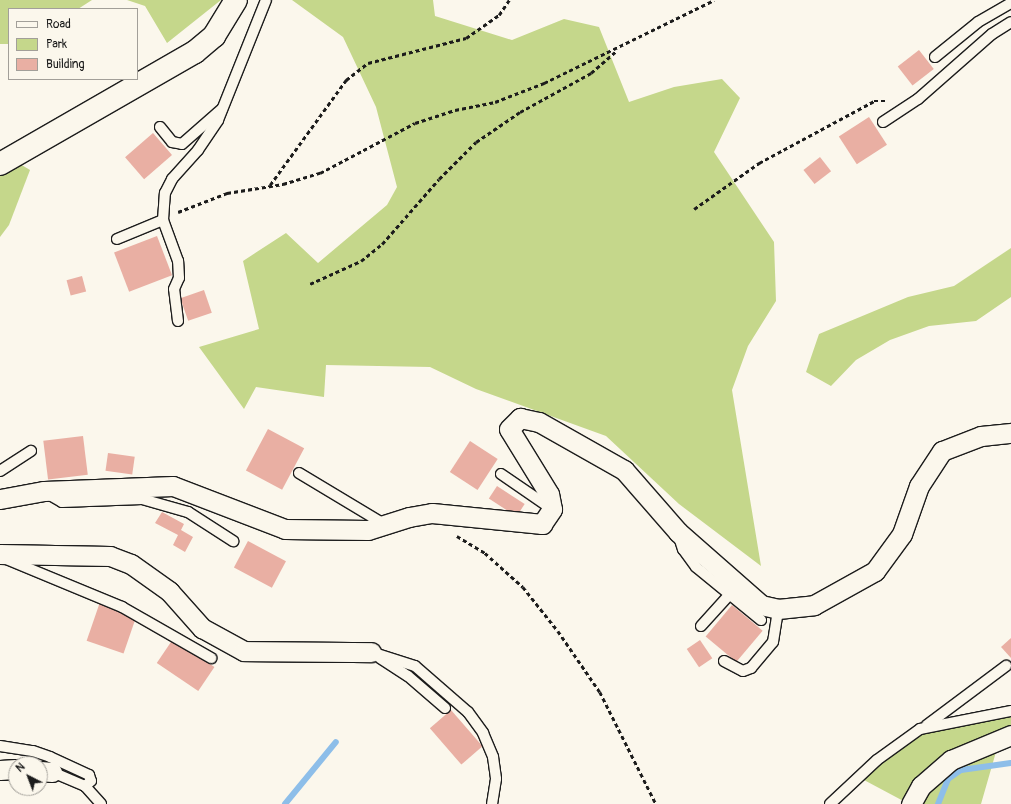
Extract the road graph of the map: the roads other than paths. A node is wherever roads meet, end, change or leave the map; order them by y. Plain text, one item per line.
1 (236, 0) edge
2 (266, 0) edge
3 (1011, 3) edge
4 (1011, 22) edge
5 (935, 57) dead end
6 (223, 108) junction
7 (883, 122) dead end
8 (160, 127) dead end
9 (0, 164) edge
10 (163, 220) junction
11 (117, 239) dead end
12 (178, 321) dead end
13 (1011, 433) edge
14 (31, 451) dead end
15 (0, 470) edge
16 (299, 472) dead end
17 (501, 474) dead end
18 (44, 491) junction
19 (0, 499) edge
20 (552, 509) junction
21 (384, 524) junction
22 (678, 532) junction
23 (233, 541) dead end
24 (0, 554) edge
25 (0, 557) edge
26 (730, 594) junction
27 (778, 609) junction
28 (761, 620) dead end
29 (701, 626) dead end
30 (371, 652) junction
31 (211, 658) dead end
32 (724, 661) dead end
33 (1006, 666) dead end
34 (445, 708) dead end
35 (1011, 711) edge
36 (920, 729) junction
37 (1011, 735) edge
38 (0, 746) edge
39 (48, 773) edge
40 (85, 786) junction
41 (101, 804) edge
42 (492, 804) edge
43 (830, 804) edge
44 (912, 804) edge

1 - 9 street
2 - 6 lane
3 - 5 lane
4 - 7 lane
6 - 8 lane
6 - 10 lane
10 - 11 lane
10 - 12 lane
13 - 27 street
14 - 15 lane
16 - 21 lane
17 - 20 lane
18 - 19 street
18 - 21 street
18 - 23 lane
20 - 21 street
20 - 22 street
22 - 26 lane
22 - 27 street
24 - 30 street
25 - 31 lane
26 - 28 lane
26 - 29 lane
27 - 32 lane
30 - 34 lane
30 - 42 lane
33 - 36 lane
35 - 36 lane
36 - 43 lane
37 - 44 street
38 - 40 lane
39 - 40 lane
40 - 41 lane

